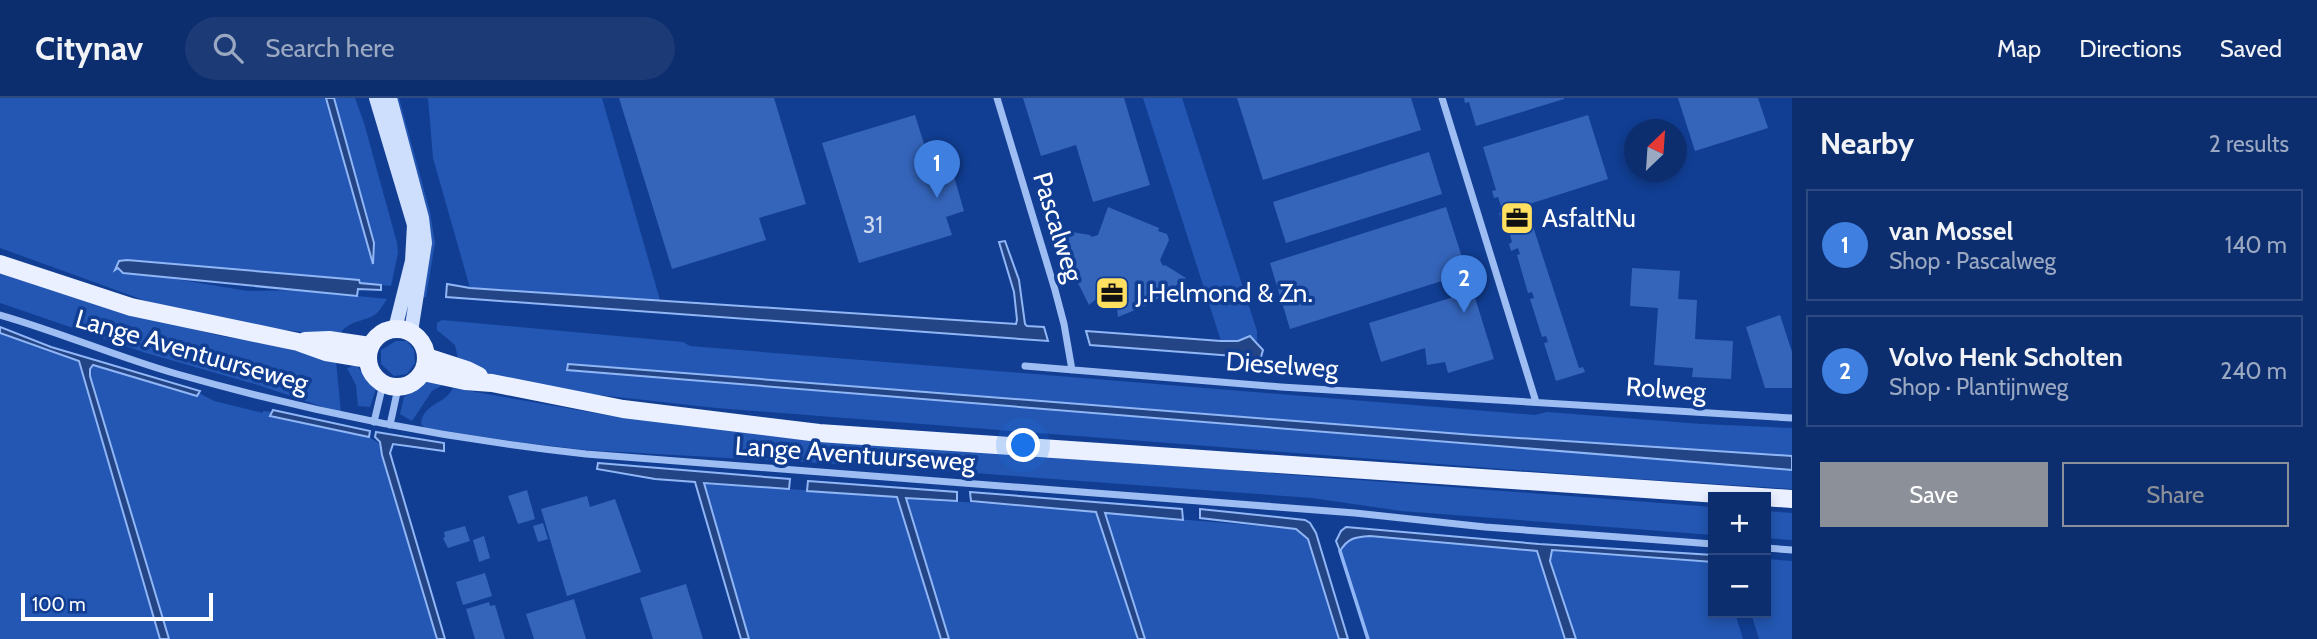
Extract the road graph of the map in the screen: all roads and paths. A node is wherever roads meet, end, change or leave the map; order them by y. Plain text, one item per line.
1 (376, 98) edge
2 (390, 98) edge
3 (997, 98) edge
4 (1442, 98) edge
5 (0, 264) edge
6 (0, 315) edge
7 (403, 330) junction
8 (369, 352) junction
9 (425, 365) junction
10 (1025, 366) dead end
11 (1072, 370) junction
12 (390, 386) junction
13 (1536, 402) junction
14 (1792, 418) edge
15 (374, 422) junction
16 (390, 425) junction
17 (1792, 499) edge
18 (1708, 544) edge
19 (1771, 548) edge
20 (1792, 550) edge

1 - 7 street
2 - 7 street
3 - 11 street, Pascalweg
4 - 13 street
5 - 8 main road
6 - 15 street, Lange Aventuurseweg
7 - 8 main road
7 - 9 main road
8 - 12 main road
9 - 12 main road
9 - 17 main road
10 - 11 street, Dieselweg
11 - 13 street, Dieselweg
12 - 15 street
12 - 16 street
13 - 14 street, Rolweg
15 - 16 street, Lange Aventuurseweg
16 - 18 street, Lange Aventuurseweg
19 - 20 street

